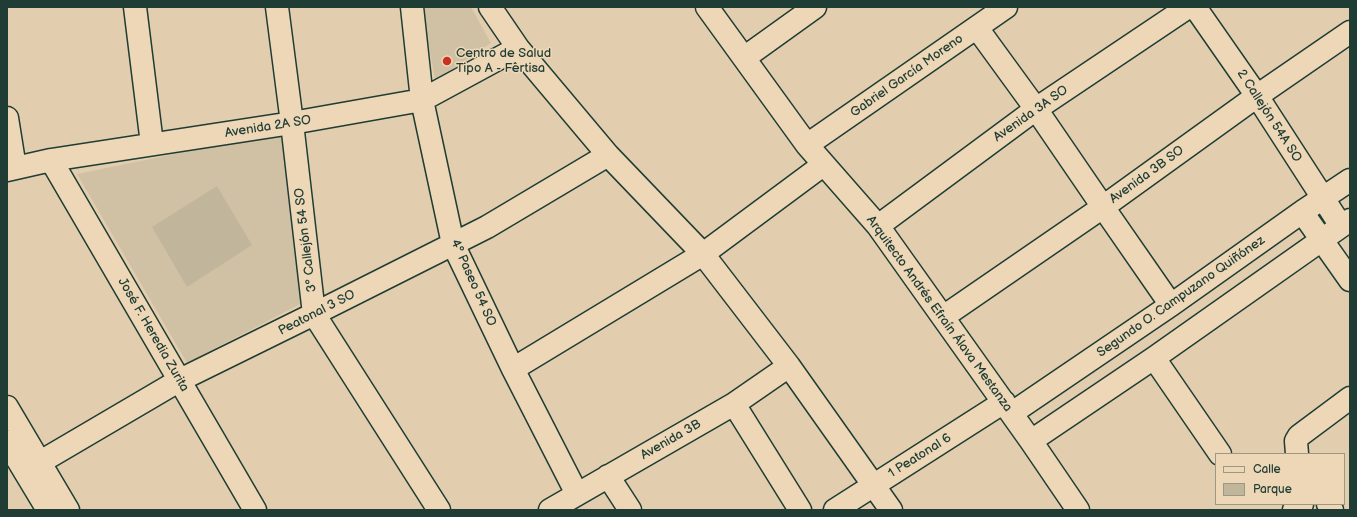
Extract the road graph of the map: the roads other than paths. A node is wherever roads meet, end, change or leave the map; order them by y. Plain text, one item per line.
1 (135, 7) edge
2 (277, 7) edge
3 (412, 7) edge
4 (490, 7) edge
5 (707, 7) edge
6 (816, 7) edge
7 (1006, 7) edge
8 (1188, 7) edge
9 (1195, 7) edge
10 (977, 28) junction
11 (1350, 32) edge
12 (518, 48) junction
13 (744, 58) junction
14 (1257, 96) junction
15 (422, 100) junction
16 (1036, 109) junction
17 (7, 118) edge
18 (292, 124) junction
19 (152, 144) junction
20 (807, 145) junction
21 (608, 155) junction
22 (51, 160) junction
23 (823, 165) junction
24 (11, 169) edge
25 (1350, 180) edge
26 (1323, 199) junction
27 (1103, 207) junction
28 (1302, 212) junction
29 (1345, 223) edge
30 (878, 226) junction
31 (1322, 241) junction
32 (453, 244) junction
33 (703, 254) junction
34 (1350, 280) edge
35 (1171, 304) junction
36 (314, 314) junction
37 (943, 318) junction
38 (1154, 358) junction
39 (789, 366) junction
40 (513, 370) junction
41 (180, 380) junction
42 (1350, 398) edge
43 (734, 404) junction
44 (7, 407) edge
45 (1008, 408) junction
46 (1031, 441) junction
47 (7, 442) edge
48 (1298, 445) edge
49 (1219, 453) edge
50 (32, 467) junction
51 (608, 476) junction
52 (875, 485) junction
53 (577, 494) junction
54 (48, 510) edge
55 (68, 510) edge
56 (255, 510) edge
57 (439, 510) edge
58 (550, 510) edge
59 (630, 510) edge
60 (800, 510) edge
61 (835, 510) edge
62 (891, 510) edge
63 (1078, 510) edge

1 - 19 street
2 - 18 street, 3º Callejón 54 SO
3 - 15 street, 4º Paseo 54 SO
4 - 12 street
5 - 13 street, Arquitecto Andrés Efraín Álava Mestanza
6 - 13 street
7 - 10 street, Gabriel García Moreno
8 - 16 street, Avenida 3A SO
9 - 14 street, 2 Callejón 54A SO
10 - 16 street
10 - 20 street, Gabriel García Moreno
11 - 14 street, Avenida 3B SO
12 - 15 street, Avenida 2A SO
12 - 21 street
13 - 20 street, Arquitecto Andrés Efraín Álava Mestanza
14 - 26 street, 2 Callejón 54A SO
14 - 27 street, Avenida 3B SO
15 - 18 street, Avenida 2A SO
15 - 32 street, 4º Paseo 54 SO
16 - 27 street
16 - 30 street, Avenida 3A SO
17 - 24 street
18 - 19 street, Avenida 2A SO
18 - 36 street, 3º Callejón 54 SO
19 - 22 street, Avenida 2A SO
20 - 23 street, Arquitecto Andrés Efraín Álava Mestanza
21 - 32 street, Peatonal 3 SO
21 - 33 street
22 - 24 street, Avenida 2A SO
22 - 41 street, José F. Heredia Zurita
23 - 30 street, Arquitecto Andrés Efraín Álava Mestanza
23 - 33 street
25 - 26 street, Segundo O. Campuzano Quiñónez
26 - 28 street, Segundo O. Campuzano Quiñónez
26 - 29 street, 2 Callejón 54A SO
27 - 35 street
27 - 37 street, Avenida 3B SO
28 - 31 street
28 - 35 street, Segundo O. Campuzano Quiñónez
29 - 31 street
30 - 37 street, Arquitecto Andrés Efraín Álava Mestanza
31 - 34 street
31 - 38 street
32 - 36 street, Peatonal 3 SO
32 - 40 street, 4º Paseo 54 SO
33 - 39 street
33 - 40 street
35 - 45 street, Segundo O. Campuzano Quiñónez
36 - 41 street, Peatonal 3 SO
36 - 57 street, 3º Callejón 54 SO
37 - 45 street, Arquitecto Andrés Efraín Álava Mestanza
38 - 46 street
38 - 49 street
39 - 43 street, Avenida 3B
39 - 52 street
40 - 53 street, 4º Paseo 54 SO
41 - 50 street, Peatonal 3 SO
41 - 56 street, José F. Heredia Zurita
42 - 48 street
43 - 51 street, Avenida 3B
43 - 60 street
44 - 50 street
45 - 46 street, Arquitecto Andrés Efraín Álava Mestanza
45 - 52 street, 1 Peatonal 6
46 - 63 street, Arquitecto Andrés Efraín Álava Mestanza
47 - 50 street
50 - 54 street
50 - 55 street
51 - 53 street, Avenida 3B
51 - 59 street
52 - 61 street, 1 Peatonal 6
52 - 62 street
53 - 58 street, Avenida 3B

